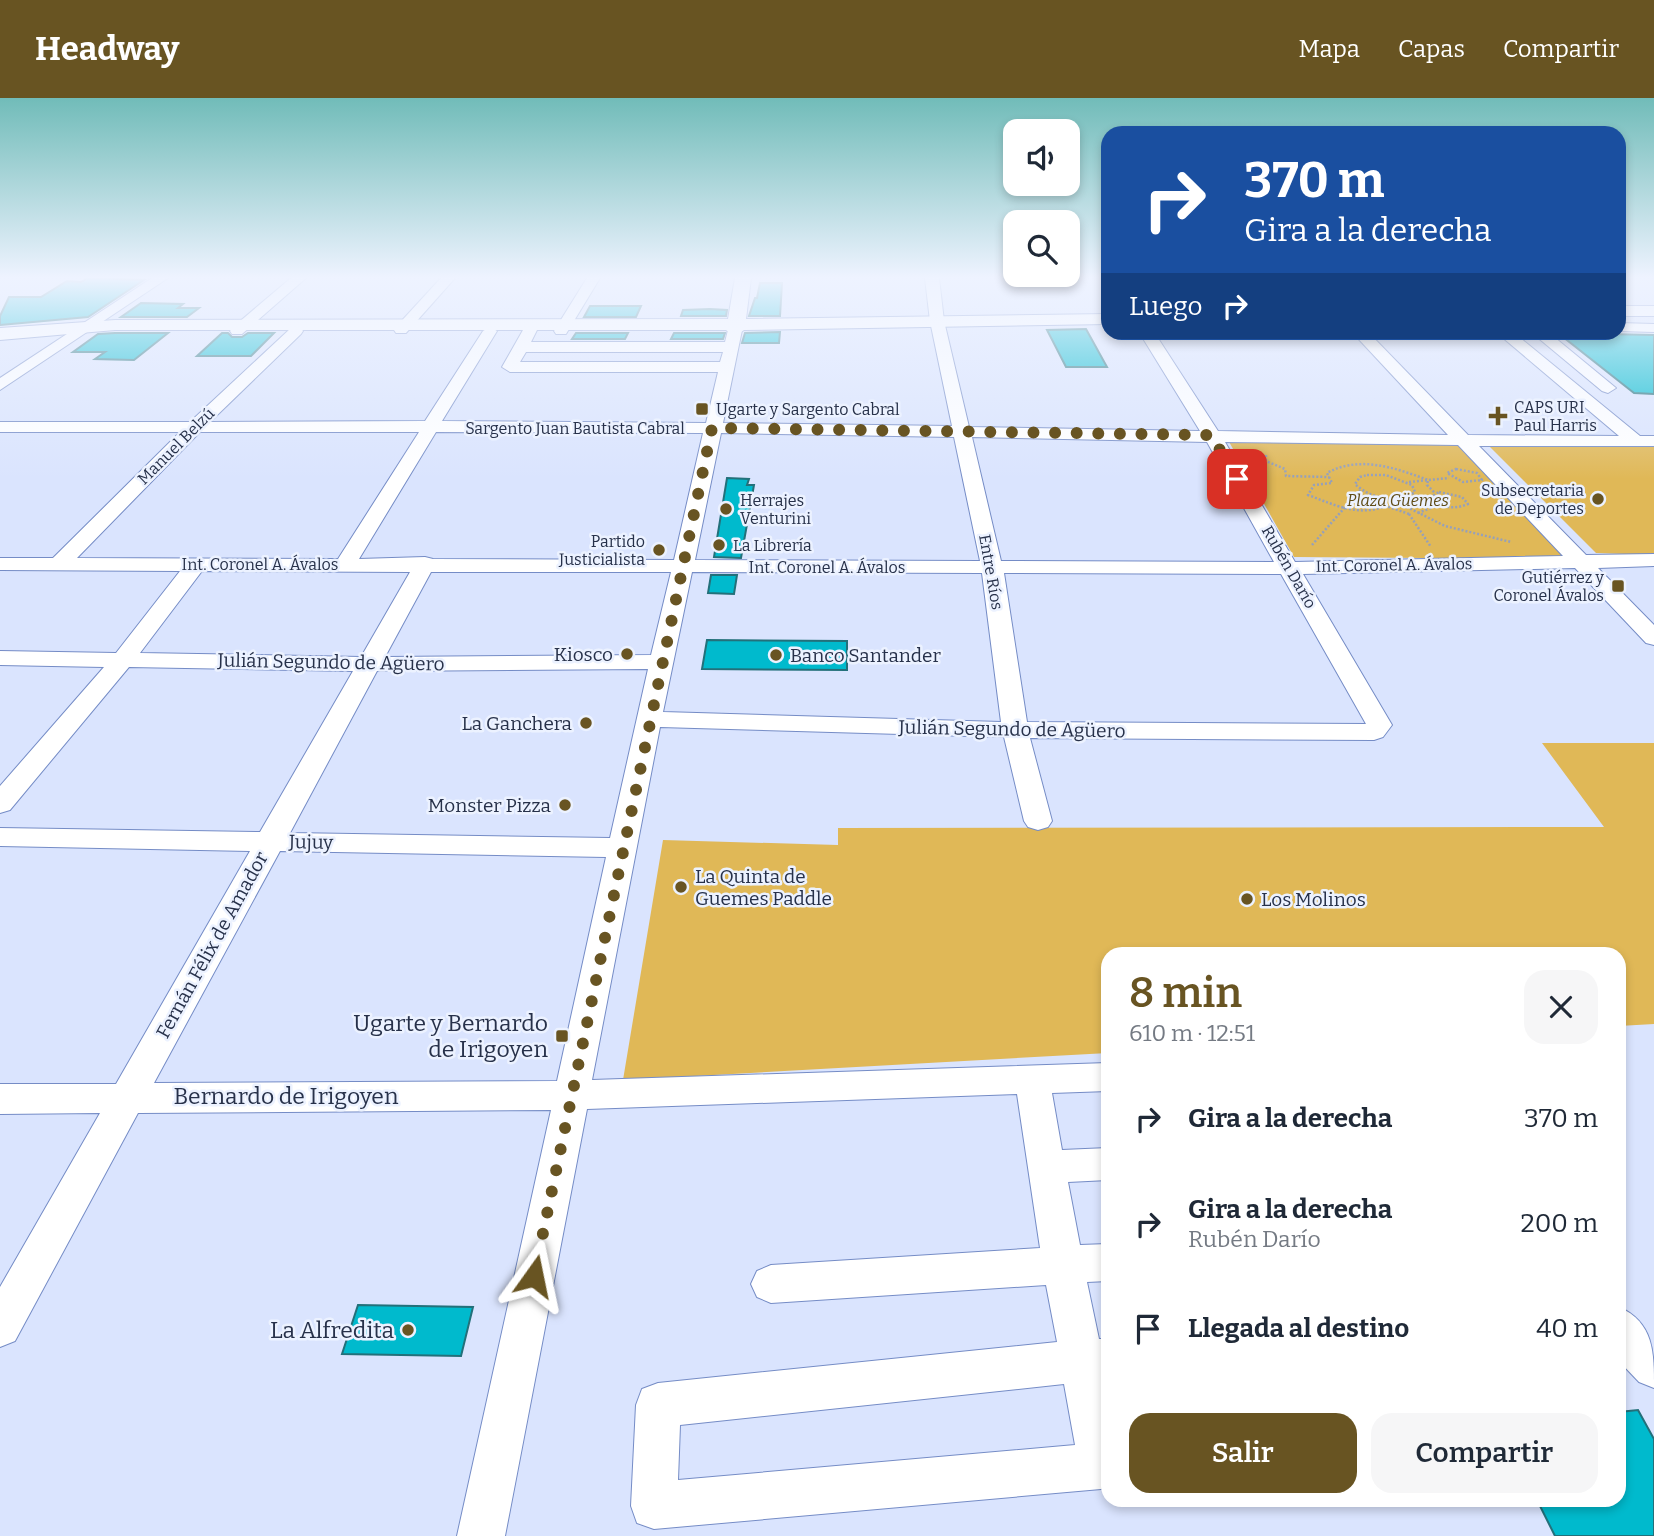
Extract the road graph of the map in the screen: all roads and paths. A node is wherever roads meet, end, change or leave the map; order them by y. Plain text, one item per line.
1 (60, 345) edge
2 (281, 345) edge
3 (481, 345) edge
4 (523, 345) edge
5 (587, 345) edge
6 (731, 345) edge
7 (943, 345) edge
8 (1154, 345) edge
9 (1371, 345) edge
10 (1520, 345) edge
11 (1554, 345) edge
12 (726, 366) junction
13 (468, 367) junction
14 (510, 367) junction
15 (577, 367) junction
16 (0, 385) edge
17 (1608, 388) dead end
18 (0, 427) edge
19 (428, 427) junction
20 (194, 428) junction
21 (712, 428) junction
22 (963, 431) junction
23 (1211, 435) junction
24 (1645, 441) edge
25 (1463, 442) junction
26 (1266, 452) dead end
27 (1329, 477) junction
28 (1450, 478) junction
29 (1428, 480) junction
30 (1408, 482) junction
31 (1360, 490) junction
32 (1435, 493) junction
33 (1399, 499) junction
34 (1403, 505) junction
35 (1438, 505) junction
36 (1343, 509) junction
37 (1418, 513) junction
38 (1409, 514) junction
39 (1520, 544) dead end
40 (1312, 545) dead end
41 (1436, 554) dead end
42 (1654, 560) edge
43 (1577, 561) junction
44 (425, 563) junction
45 (0, 564) edge
46 (59, 564) junction
47 (196, 564) junction
48 (346, 564) junction
49 (992, 566) junction
50 (684, 568) junction
51 (1289, 568) junction
52 (1654, 638) edge
53 (0, 657) edge
54 (123, 659) junction
55 (662, 662) junction
56 (367, 664) junction
57 (649, 719) junction
58 (1015, 730) junction
59 (1374, 732) joint
60 (0, 804) edge
61 (1038, 821) dead end
62 (0, 836) edge
63 (269, 842) junction
64 (622, 848) junction
65 (1101, 1077) edge
66 (1032, 1080) junction
67 (571, 1095) junction
68 (127, 1097) junction
69 (0, 1099) edge
70 (1101, 1164) edge
71 (1046, 1167) junction
72 (1101, 1262) edge
73 (1063, 1265) junction
74 (771, 1284) dead end
75 (0, 1327) edge
76 (1626, 1336) edge
77 (1095, 1360) edge
78 (1654, 1367) edge
79 (481, 1536) edge

1 - 16 street
2 - 20 street, Manuel Belzú
3 - 13 street
4 - 14 street
5 - 15 street
6 - 12 street
7 - 22 street, Entre Ríos
8 - 23 street, Rubén Darío
9 - 25 street
10 - 24 street
11 - 17 street
12 - 15 street
12 - 21 street
13 - 14 street
13 - 19 street
14 - 15 street
18 - 20 street, Sargento Juan Bautista Cabral
19 - 20 street, Sargento Juan Bautista Cabral
19 - 21 street, Sargento Juan Bautista Cabral
19 - 48 street
20 - 46 street, Manuel Belzú
21 - 22 street, Sargento Juan Bautista Cabral
21 - 50 street
22 - 23 street, Sargento Juan Bautista Cabral
22 - 49 street, Entre Ríos
23 - 25 street, Sargento Juan Bautista Cabral
23 - 51 street, Rubén Darío
24 - 25 street, Sargento Juan Bautista Cabral
25 - 43 street
26 - 27 path
27 - 29 path
27 - 36 path
28 - 28 path
28 - 29 path
29 - 30 path
29 - 32 path
30 - 31 path
30 - 33 path
31 - 33 path
31 - 36 path
32 - 35 path
32 - 35 path
33 - 34 path
34 - 37 path
34 - 38 path
35 - 37 path
36 - 38 path
36 - 40 path
37 - 39 path
38 - 41 path
42 - 43 street, Int. Coronel A. Ávalos
43 - 51 street, Int. Coronel A. Ávalos
43 - 52 street
44 - 48 street, Int. Coronel A. Ávalos
44 - 50 street, Int. Coronel A. Ávalos
44 - 56 street, Fernán Félix de Amador
45 - 46 street, Int. Coronel A. Ávalos
46 - 47 street, Int. Coronel A. Ávalos
47 - 48 street, Int. Coronel A. Ávalos
47 - 54 street
49 - 50 street, Int. Coronel A. Ávalos
49 - 51 street, Int. Coronel A. Ávalos
49 - 58 street, Entre Ríos
50 - 55 street
51 - 59 street, Rubén Darío
53 - 54 street, Julián Segundo de Agüero
54 - 56 street, Julián Segundo de Agüero
54 - 60 street
55 - 56 street, Julián Segundo de Agüero
55 - 57 street
56 - 63 street, Fernán Félix de Amador
57 - 58 street, Julián Segundo de Agüero
57 - 64 street
58 - 59 street, Julián Segundo de Agüero
58 - 61 street, Entre Ríos
62 - 63 street, Jujuy
63 - 64 street, Jujuy
63 - 68 street, Fernán Félix de Amador
64 - 67 street
65 - 66 street, Bernardo de Irigoyen
66 - 67 street, Bernardo de Irigoyen
66 - 71 street
67 - 68 street, Bernardo de Irigoyen
67 - 79 street
68 - 69 street, Bernardo de Irigoyen
68 - 75 street, Fernán Félix de Amador
70 - 71 street
71 - 73 street
72 - 73 street
73 - 74 street
73 - 77 street
76 - 78 street
77 - 77 street

